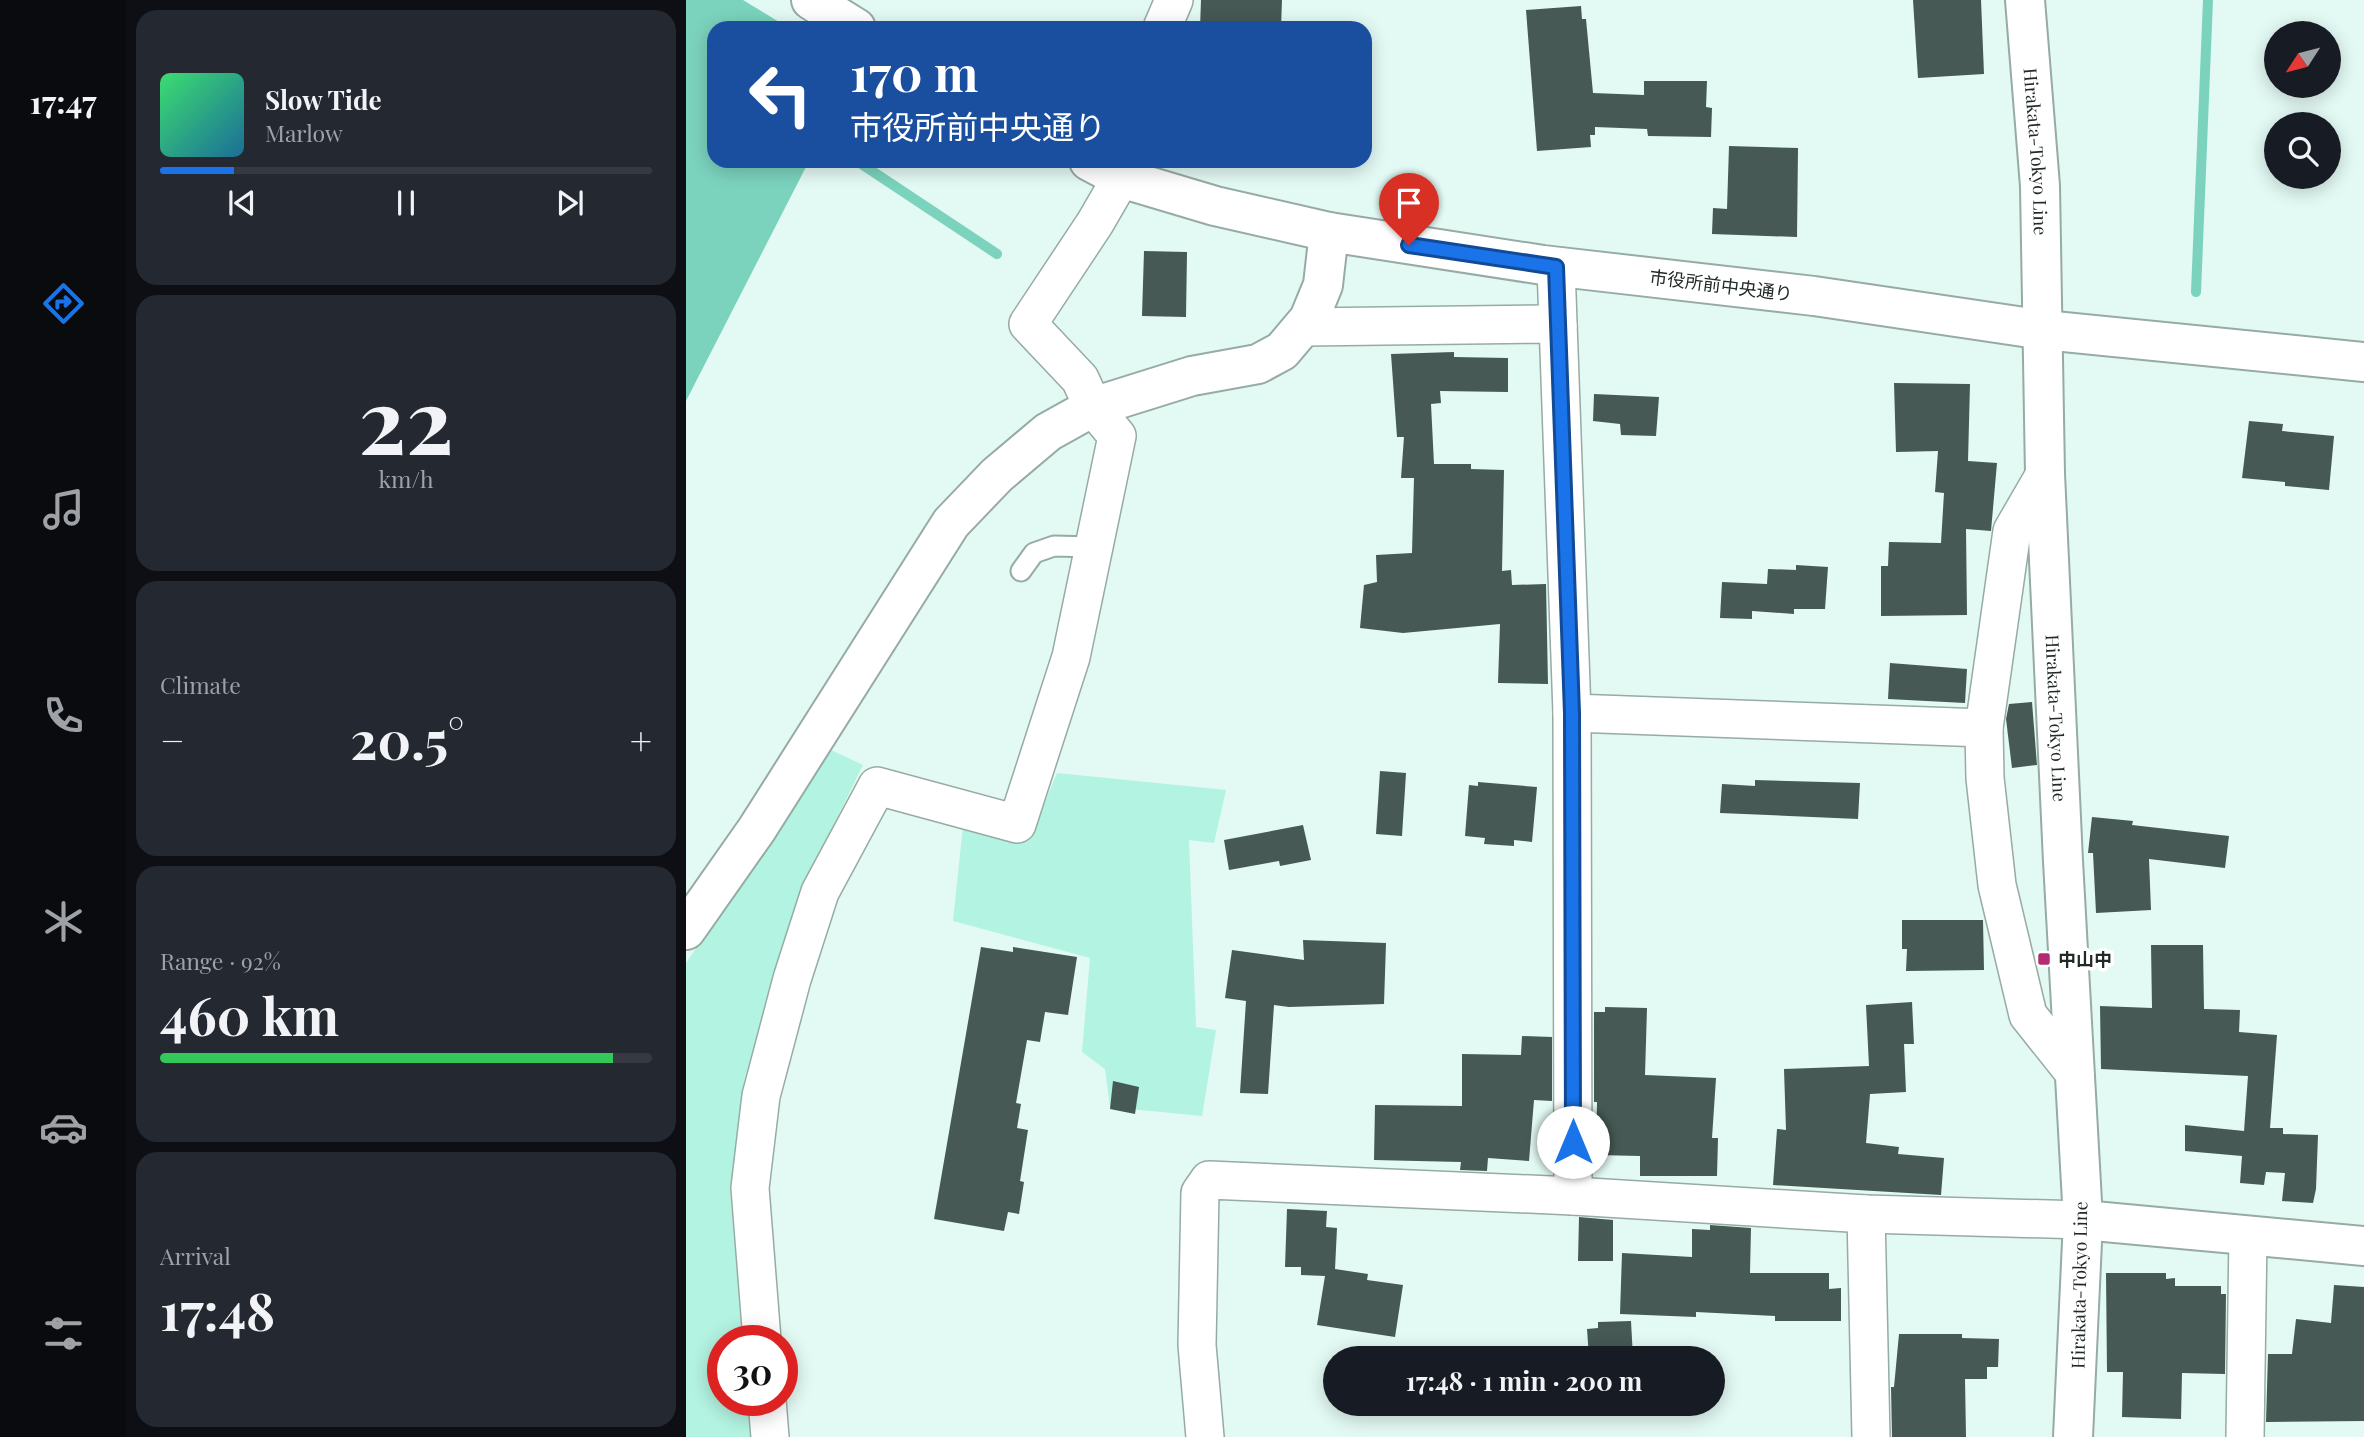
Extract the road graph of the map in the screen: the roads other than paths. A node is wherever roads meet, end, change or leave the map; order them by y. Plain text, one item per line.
1 (811, 0) edge
2 (1174, 0) edge
3 (2025, 0) edge
4 (845, 21) edge
5 (1165, 21) edge
6 (1114, 168) edge
7 (1117, 168) edge
8 (1329, 232) junction
9 (1556, 267) junction
10 (1558, 326) junction
11 (1303, 327) junction
12 (2044, 330) junction
13 (2364, 362) edge
14 (1093, 407) junction
15 (2045, 474) junction
16 (1094, 547) junction
17 (1021, 571) dead end
18 (1572, 713) junction
19 (1984, 728) junction
20 (686, 930) edge
21 (2075, 1074) junction
22 (1573, 1196) junction
23 (1866, 1214) junction
24 (2083, 1220) junction
25 (2248, 1236) junction
26 (2364, 1246) edge
27 (761, 1325) edge
28 (768, 1416) edge
29 (770, 1437) edge
30 (1205, 1437) edge
31 (1871, 1437) edge
32 (2073, 1437) edge
33 (2245, 1437) edge

1 - 4 street
2 - 5 street
3 - 12 street, Hirakata-Tokyo Line
6 - 14 street
7 - 8 street, 市役所前中央通り
8 - 9 street, 市役所前中央通り
8 - 11 street
9 - 10 street
9 - 12 street, 市役所前中央通り
10 - 11 street
10 - 18 street
11 - 14 street
12 - 13 street, 市役所前中央通り
12 - 15 street, Hirakata-Tokyo Line
14 - 16 street
14 - 20 street
15 - 19 street
15 - 21 street, Hirakata-Tokyo Line
16 - 17 lane
16 - 27 street
18 - 19 street
18 - 22 street
19 - 21 street
21 - 24 street, Hirakata-Tokyo Line
22 - 23 street
22 - 30 street
23 - 24 street
23 - 31 street
24 - 25 street
24 - 32 street, Hirakata-Tokyo Line
25 - 26 street
25 - 33 street
28 - 29 street

